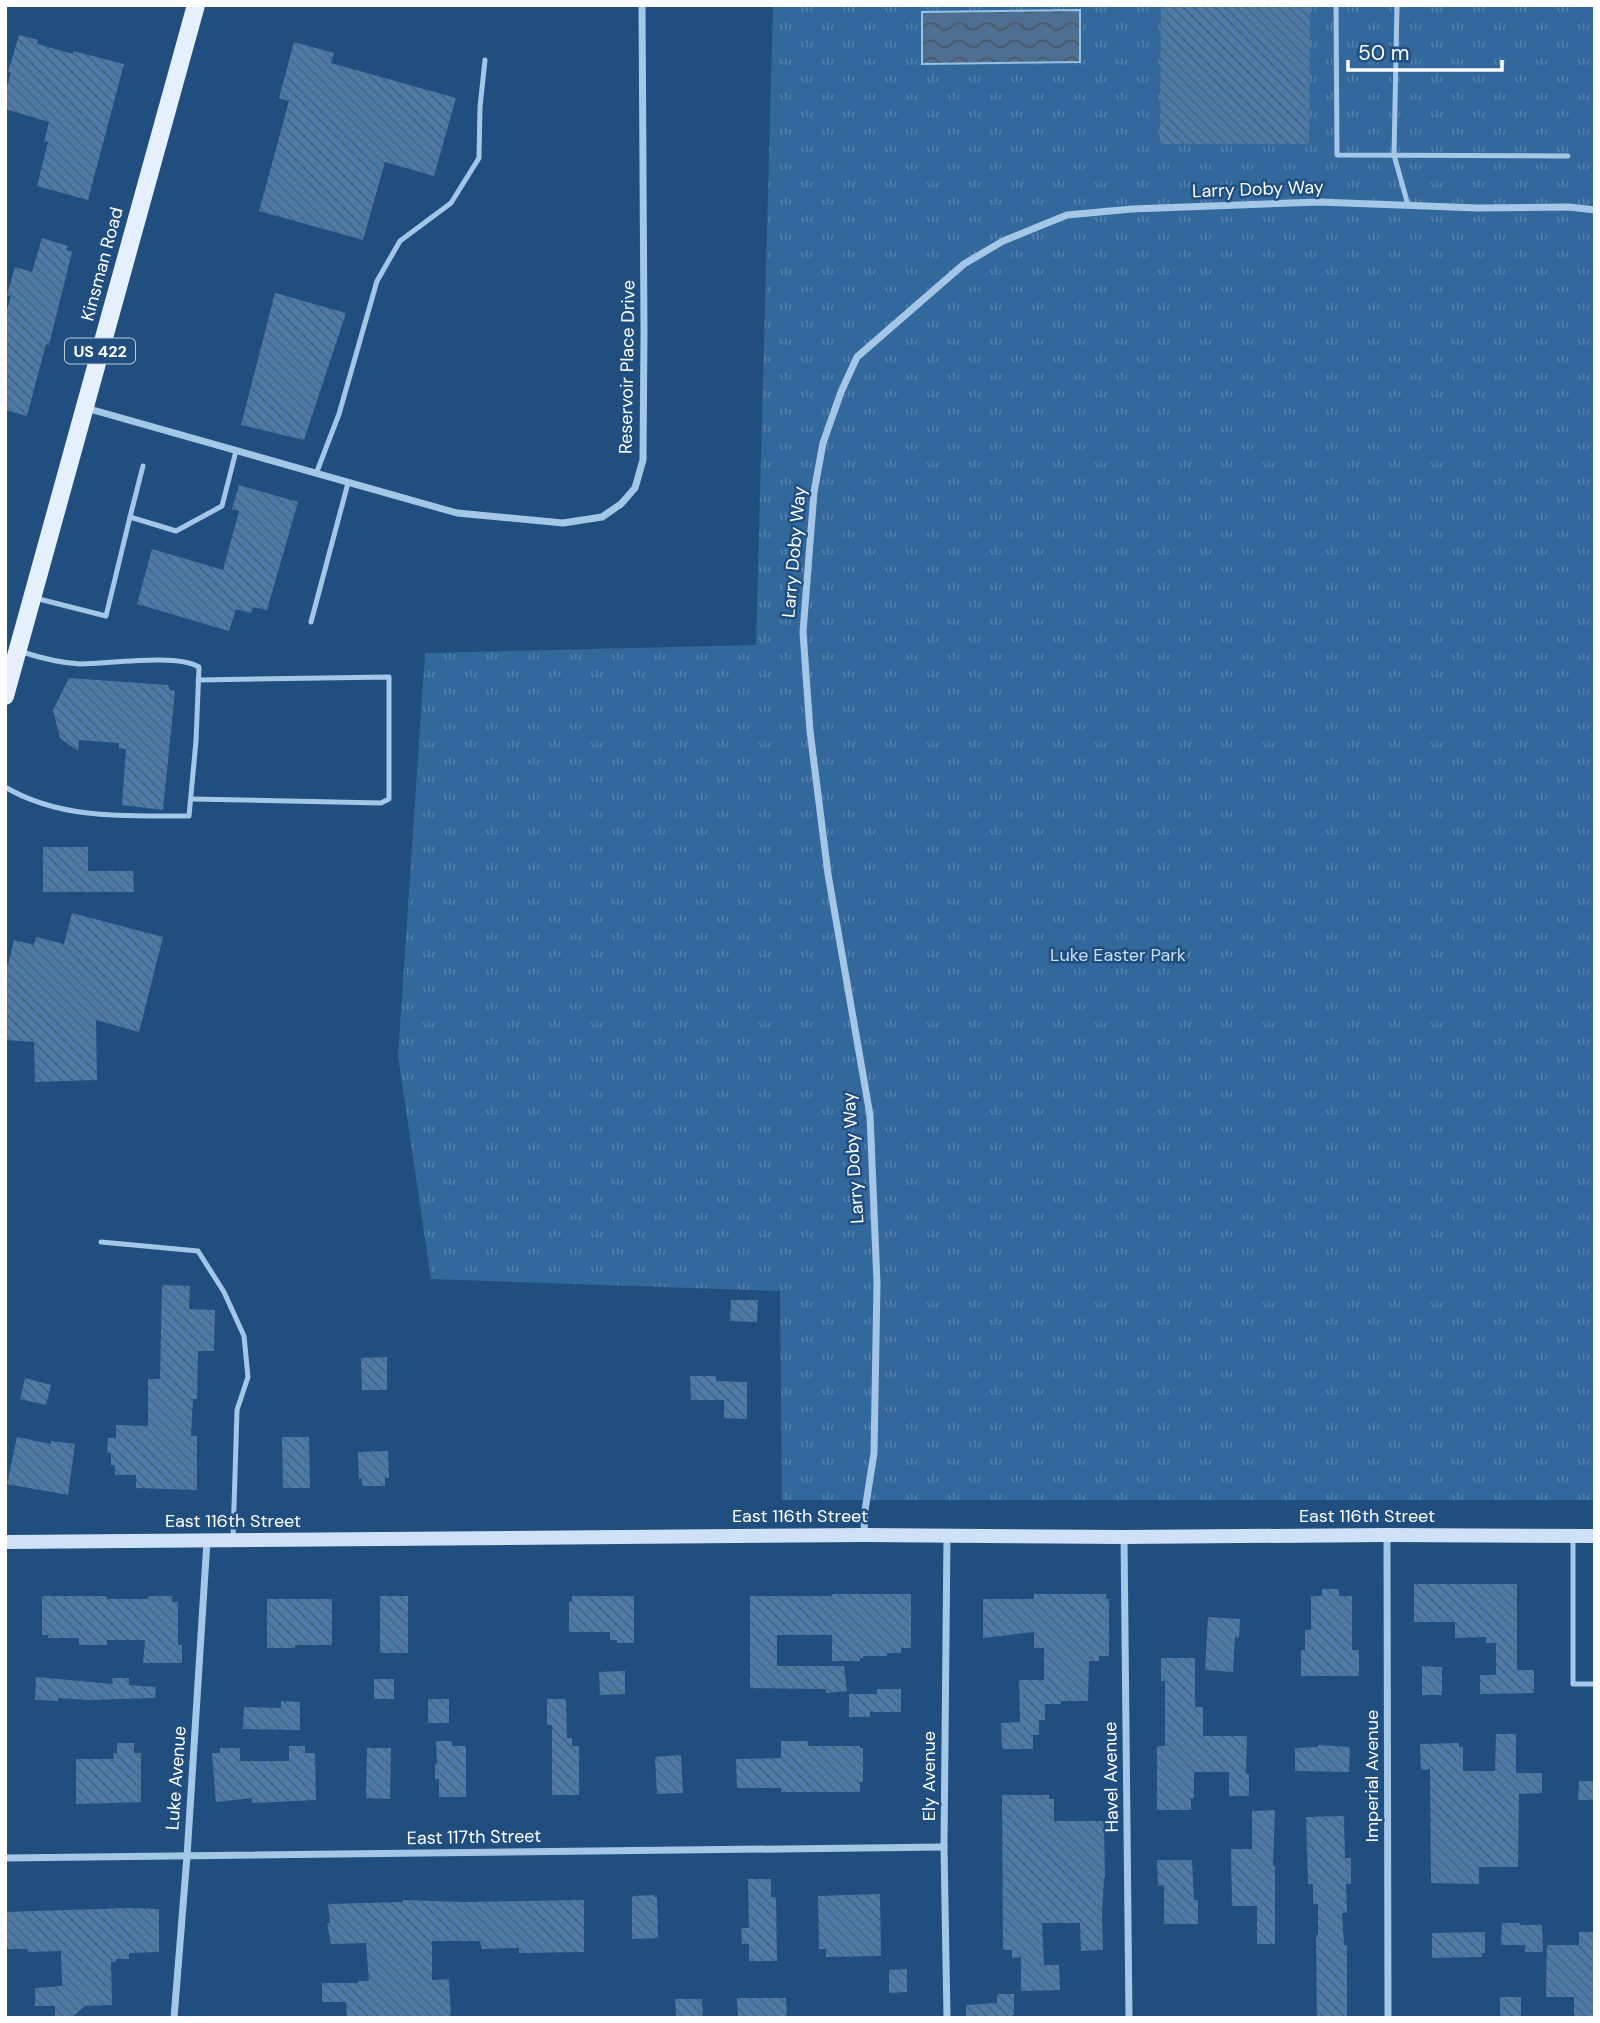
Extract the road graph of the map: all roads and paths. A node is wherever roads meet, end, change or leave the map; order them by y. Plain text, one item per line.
1 (195, 5) edge
2 (642, 5) edge
3 (1336, 5) edge
4 (1397, 5) edge
5 (485, 60) dead end
6 (1394, 155) junction
7 (1568, 156) dead end
8 (1408, 205) junction
9 (1595, 211) edge
10 (85, 408) junction
11 (236, 451) junction
12 (142, 466) dead end
13 (316, 474) junction
14 (348, 483) junction
15 (130, 517) junction
16 (32, 598) junction
17 (311, 622) dead end
18 (18, 650) junction
19 (198, 681) junction
20 (5, 696) edge
21 (5, 787) edge
22 (191, 799) junction
23 (102, 1242) dead end
24 (864, 1535) junction
25 (947, 1535) junction
26 (1387, 1535) junction
27 (1573, 1536) junction
28 (1595, 1536) edge
29 (1124, 1537) junction
30 (207, 1540) junction
31 (233, 1540) junction
32 (5, 1542) edge
33 (1595, 1684) edge
34 (944, 1847) junction
35 (187, 1856) junction
36 (5, 1858) edge
37 (174, 2018) edge
38 (947, 2018) edge
39 (1129, 2018) edge
40 (1388, 2018) edge

1 - 10 main road, Kinsman Road / US 422
2 - 14 street, Reservoir Place Drive
3 - 6 lane
4 - 6 lane
5 - 13 lane
6 - 7 lane
6 - 8 lane
8 - 9 street, Larry Doby Way
8 - 24 street, Larry Doby Way
10 - 11 street, Reservoir Place Drive
10 - 16 main road, Kinsman Road / US 422
11 - 13 street, Reservoir Place Drive
11 - 15 lane
12 - 15 lane
13 - 14 street, Reservoir Place Drive
14 - 17 lane
15 - 16 lane
16 - 18 main road, Kinsman Road / US 422
18 - 19 lane
18 - 20 main road, Kinsman Road / US 422
19 - 22 lane
19 - 22 lane
21 - 22 lane
23 - 31 lane
24 - 25 main road, East 116th Street
24 - 31 main road, East 116th Street
25 - 29 main road, East 116th Street
25 - 34 street, Ely Avenue
26 - 27 main road, East 116th Street
26 - 29 main road, East 116th Street
26 - 40 street, Imperial Avenue
27 - 28 main road, East 116th Street
27 - 33 lane
29 - 39 street, Havel Avenue
30 - 31 main road, East 116th Street
30 - 32 main road, East 116th Street
30 - 35 street, Luke Avenue
34 - 35 street, East 117th Street
34 - 38 street, Ely Avenue
35 - 36 street, East 117th Street
35 - 37 street, Luke Avenue

